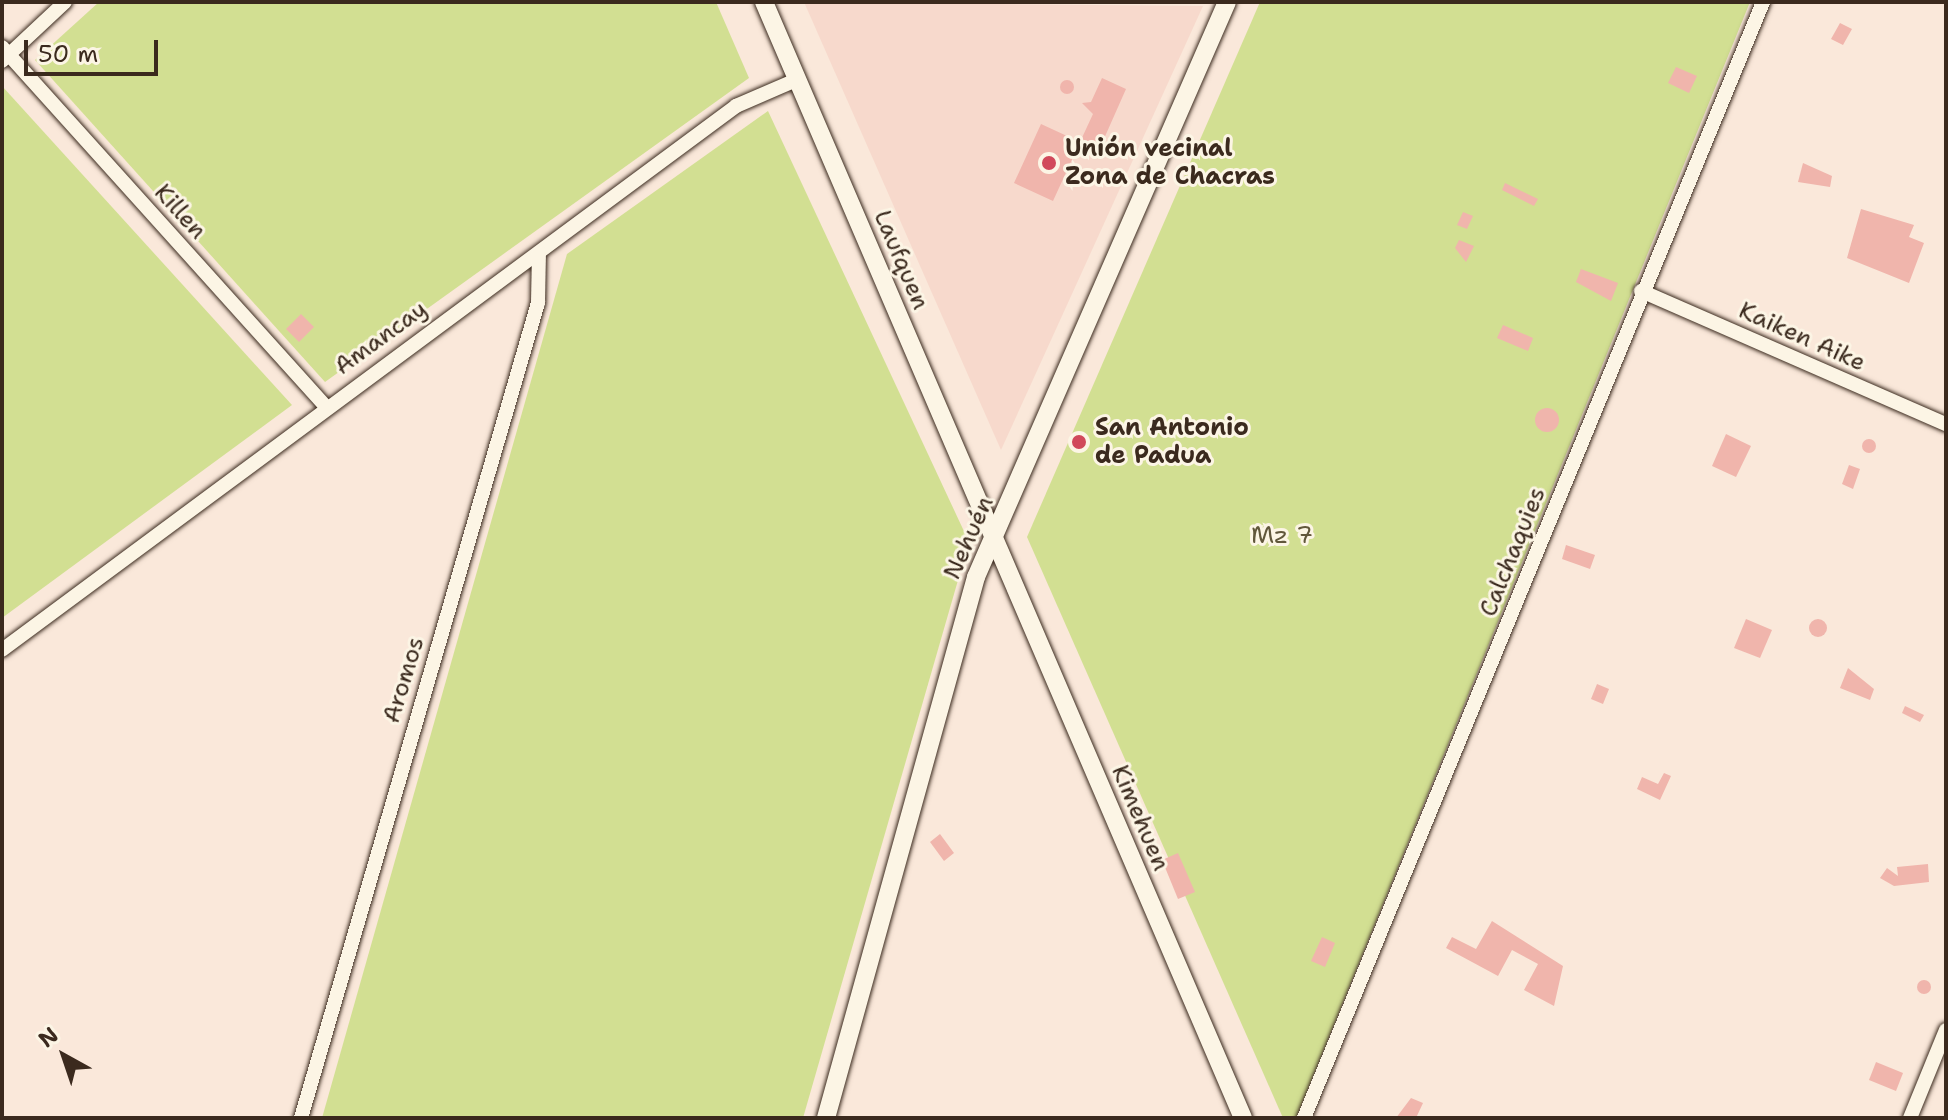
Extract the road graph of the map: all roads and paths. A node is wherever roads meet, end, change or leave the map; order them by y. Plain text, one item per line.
1 (65, 2) edge
2 (764, 2) edge
3 (1227, 2) edge
4 (1763, 2) edge
5 (4, 54) edge
6 (796, 80) junction
7 (539, 253) junction
8 (1641, 291) junction
9 (325, 406) junction
10 (1946, 424) edge
11 (994, 537) junction
12 (2, 650) edge
13 (1946, 1030) edge
14 (301, 1118) edge
15 (826, 1118) edge
16 (1243, 1118) edge
17 (1304, 1118) edge
18 (1910, 1118) edge

1 - 5 street
2 - 6 street, Laufquen
3 - 11 street, Nehuén
4 - 8 street, Calchaquies
5 - 9 street, Killen
6 - 7 street, Amancay
6 - 11 street, Laufquen
7 - 9 street, Amancay
7 - 14 street, Aromos
8 - 10 street, Kaiken Aike
8 - 17 street, Calchaquies
9 - 12 street, Amancay
11 - 15 street, Nehuén
11 - 16 street, Kimehuen
13 - 18 street

